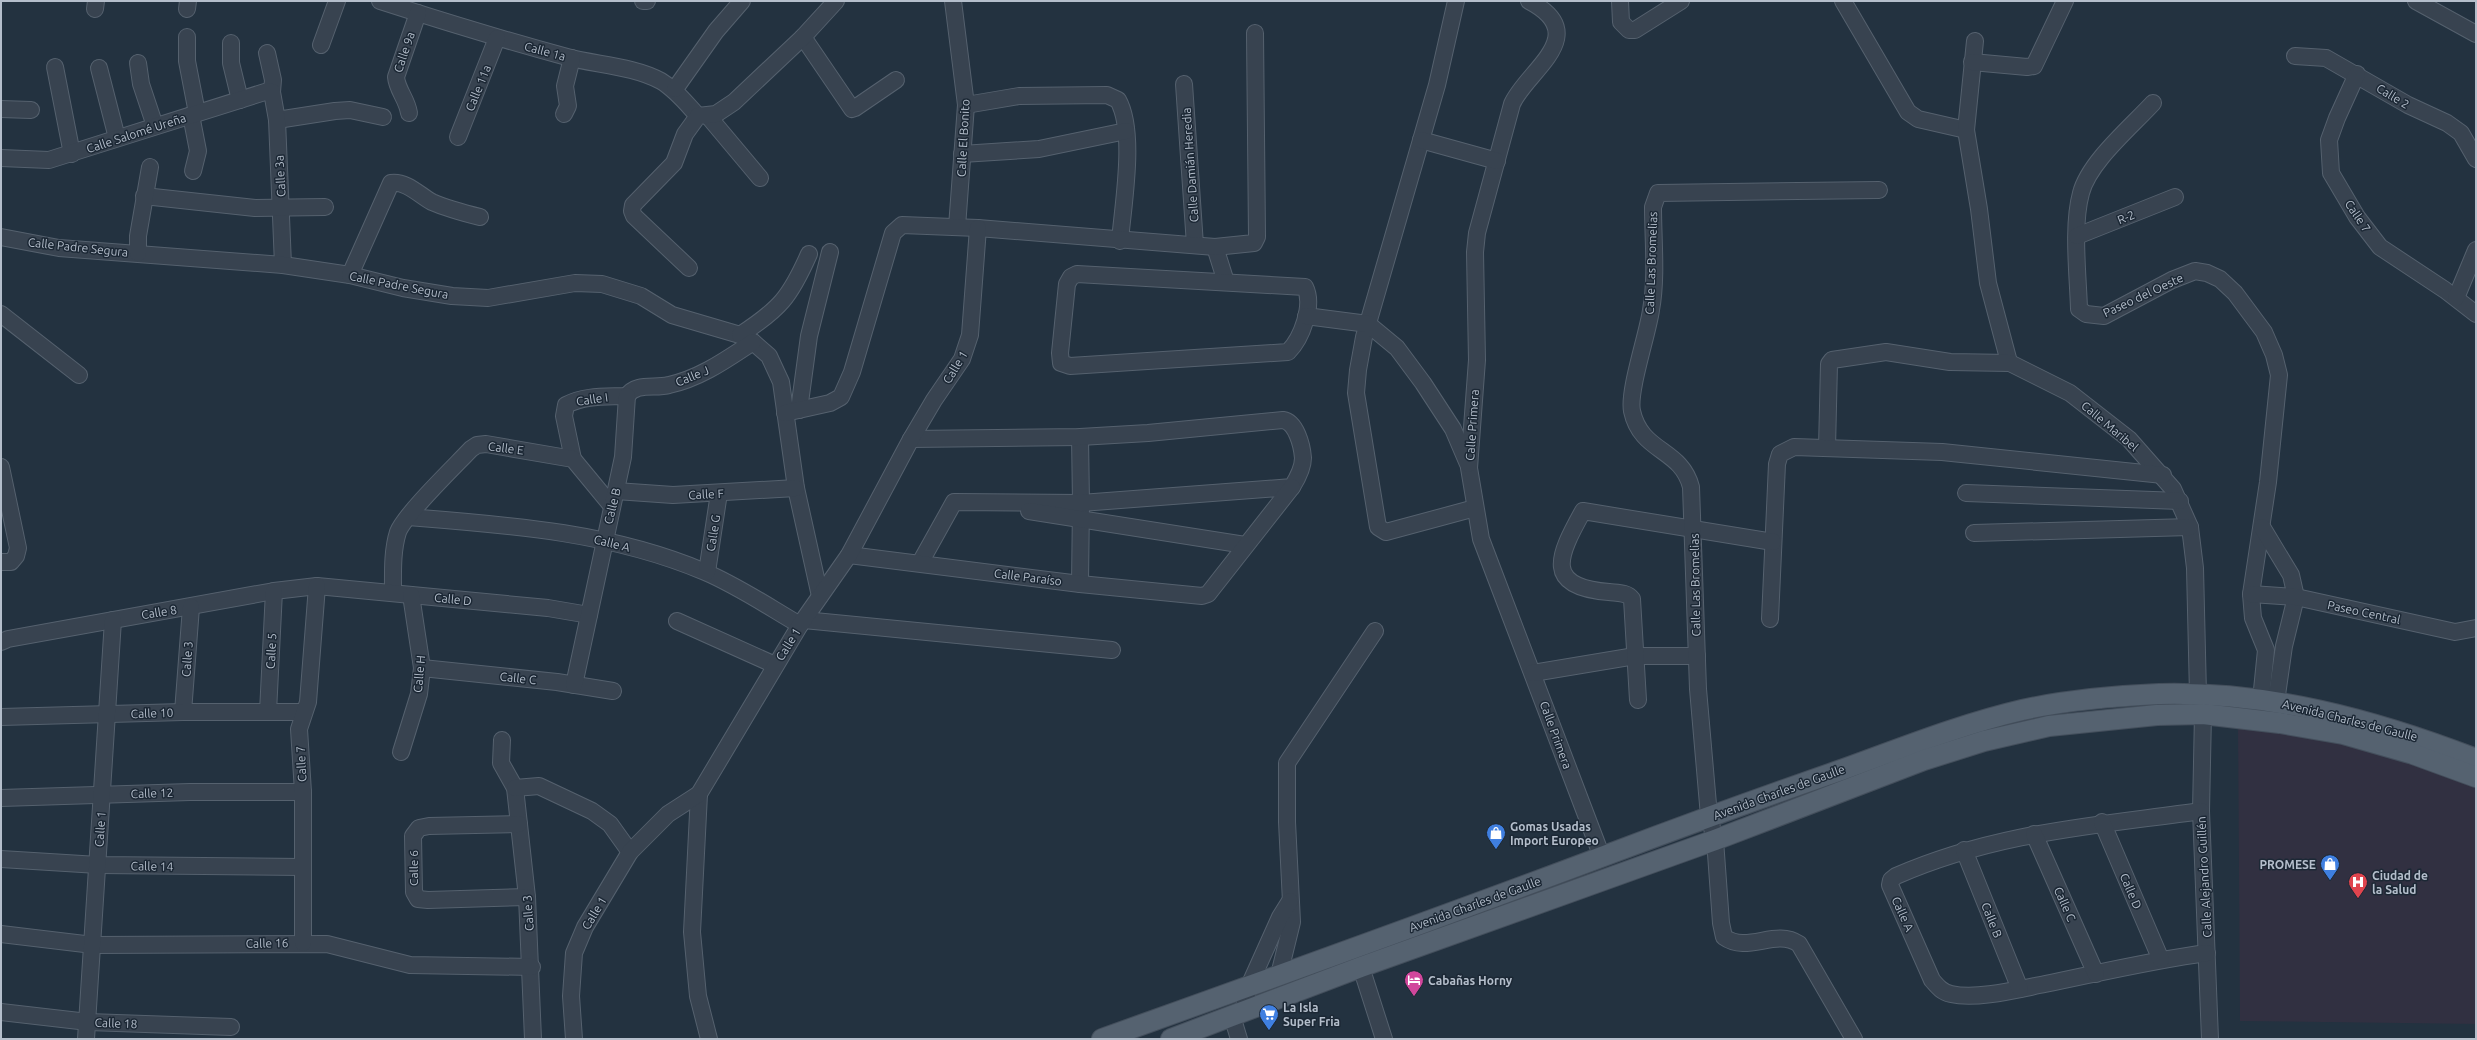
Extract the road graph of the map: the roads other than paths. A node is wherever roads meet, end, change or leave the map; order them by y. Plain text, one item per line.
1 (337, 1) edge
2 (380, 1) edge
3 (742, 1) edge
4 (836, 1) edge
5 (953, 1) edge
6 (1456, 1) edge
7 (1529, 1) edge
8 (1620, 1) edge
9 (1681, 1) edge
10 (1843, 1) edge
11 (2065, 1) edge
12 (2416, 1) edge
13 (418, 13) junction
14 (1255, 33) dead end
15 (2476, 34) edge
16 (187, 37) dead end
17 (803, 37) junction
18 (497, 38) junction
19 (1975, 42) dead end
20 (231, 43) dead end
21 (320, 45) dead end
22 (267, 53) dead end
23 (2295, 56) dead end
24 (572, 58) junction
25 (1972, 62) junction
26 (138, 63) dead end
27 (55, 67) dead end
28 (98, 68) dead end
29 (2357, 74) junction
30 (896, 80) dead end
31 (1184, 84) dead end
32 (674, 90) junction
33 (270, 92) junction
34 (240, 100) junction
35 (2153, 103) dead end
36 (966, 105) junction
37 (1, 109) edge
38 (31, 110) dead end
39 (409, 113) dead end
40 (194, 114) junction
41 (564, 114) dead end
42 (703, 116) junction
43 (383, 117) dead end
44 (277, 120) junction
45 (155, 126) junction
46 (1966, 130) junction
47 (1126, 131) junction
48 (117, 138) junction
49 (458, 138) dead end
50 (1421, 140) junction
51 (72, 154) junction
52 (962, 154) junction
53 (1, 158) edge
54 (2476, 159) edge
55 (1497, 162) junction
56 (150, 167) dead end
57 (193, 171) dead end
58 (760, 178) dead end
59 (1879, 190) dead end
60 (144, 196) junction
61 (2175, 197) dead end
62 (325, 206) dead end
63 (281, 209) junction
64 (480, 217) dead end
65 (957, 227) junction
66 (978, 228) junction
67 (2077, 236) junction
68 (1, 237) edge
69 (1120, 241) junction
70 (1195, 246) junction
71 (1216, 247) junction
72 (2476, 250) edge
73 (830, 252) dead end
74 (138, 253) junction
75 (809, 254) dead end
76 (283, 265) junction
77 (689, 268) dead end
78 (350, 275) junction
79 (1226, 282) junction
80 (2456, 298) junction
81 (1, 314) edge
82 (2476, 314) edge
83 (1306, 316) junction
84 (1368, 324) junction
85 (747, 338) junction
86 (2009, 362) junction
87 (79, 375) dead end
88 (627, 396) junction
89 (792, 412) junction
90 (1080, 437) junction
91 (911, 439) junction
92 (1827, 448) junction
93 (573, 459) junction
94 (1, 468) edge
95 (1469, 468) junction
96 (2162, 475) junction
97 (1292, 487) junction
98 (796, 488) junction
99 (4, 492) edge
100 (720, 493) junction
101 (1966, 493) dead end
102 (614, 498) junction
103 (2180, 501) junction
104 (990, 503) junction
105 (1081, 503) junction
106 (1475, 508) junction
107 (408, 517) junction
108 (1081, 520) junction
109 (2190, 527) junction
110 (2262, 527) junction
111 (1694, 530) junction
112 (1974, 533) dead end
113 (604, 541) junction
114 (1773, 542) junction
115 (1244, 545) junction
116 (848, 555) junction
117 (6, 562) edge
118 (920, 563) junction
119 (707, 572) junction
120 (1080, 584) junction
121 (317, 586) junction
122 (274, 591) junction
123 (393, 593) junction
124 (2251, 594) junction
125 (411, 595) junction
126 (820, 596) junction
127 (2296, 597) junction
128 (191, 607) junction
129 (589, 615) junction
130 (1770, 619) dead end
131 (113, 620) junction
132 (677, 621) dead end
133 (802, 622) junction
134 (2476, 628) edge
135 (1375, 631) dead end
136 (1, 642) edge
137 (1112, 650) dead end
138 (1634, 656) junction
139 (1697, 656) junction
140 (775, 665) junction
141 (422, 668) junction
142 (1534, 673) junction
143 (574, 685) junction
144 (613, 691) dead end
145 (2198, 695) junction
146 (1638, 700) dead end
147 (2269, 701) junction
148 (184, 712) junction
149 (268, 712) junction
150 (304, 712) junction
151 (108, 714) junction
152 (2202, 714) junction
153 (1, 718) edge
154 (502, 740) dead end
155 (402, 752) dead end
156 (2476, 759) edge
157 (2476, 777) edge
158 (515, 788) junction
159 (303, 792) junction
160 (699, 794) junction
161 (102, 795) junction
162 (1, 798) edge
163 (2201, 811) junction
164 (1709, 816) junction
165 (2102, 822) junction
166 (519, 824) junction
167 (2034, 834) junction
168 (1715, 840) junction
169 (1964, 850) junction
170 (630, 852) junction
171 (1602, 857) junction
172 (1, 859) edge
173 (98, 865) junction
174 (302, 867) junction
175 (527, 897) junction
176 (1290, 901) junction
177 (1, 934) edge
178 (303, 943) junction
179 (93, 945) junction
180 (2208, 953) junction
181 (2160, 960) junction
182 (1361, 967) junction
183 (532, 968) junction
184 (2096, 974) junction
185 (1278, 975) junction
186 (1250, 986) junction
187 (2020, 989) junction
188 (1, 1012) edge
189 (1237, 1014) junction
190 (88, 1022) junction
191 (231, 1027) dead end
192 (86, 1039) edge
193 (533, 1039) edge
194 (574, 1039) edge
195 (709, 1039) edge
196 (1102, 1039) edge
197 (1171, 1039) edge
198 (1239, 1039) edge
199 (1384, 1039) edge
200 (1854, 1039) edge
201 (2210, 1039) edge

1 - 21 street
2 - 13 street, Calle 1a
3 - 32 street
4 - 17 street
5 - 36 street, Calle El Bonito
6 - 50 street
7 - 55 street, Calle Primera
8 - 9 street
10 - 46 street
11 - 25 street
12 - 15 street
13 - 18 street, Calle 1a
13 - 39 street, Calle 9a
14 - 71 street
16 - 40 street
17 - 30 street
17 - 42 street
18 - 24 street, Calle 1a
18 - 49 street, Calle 11a
19 - 25 street
20 - 34 street
22 - 33 street, Calle 3a
23 - 29 street, Calle 2
24 - 32 street, Calle 1a
24 - 41 street
25 - 46 street
26 - 45 street
27 - 51 street
28 - 48 street
29 - 54 street, Calle 2
29 - 80 street, Calle 7
31 - 70 street, Calle Damián Heredia
32 - 42 street, Calle 1a
33 - 34 street, Calle Salomé Ureña
33 - 44 street, Calle 3a
34 - 40 street, Calle Salomé Ureña
35 - 67 street, Paseo del Oeste
36 - 47 street
36 - 52 street, Calle El Bonito
37 - 38 street
40 - 45 street, Calle Salomé Ureña
40 - 57 street
42 - 58 street, Calle 1a
42 - 77 street
43 - 44 street
44 - 63 street, Calle 3a
45 - 48 street, Calle Salomé Ureña
46 - 86 street
47 - 52 street
47 - 69 street
48 - 51 street, Calle Salomé Ureña
50 - 55 street
50 - 84 street
51 - 53 street, Calle Salomé Ureña
52 - 65 street, Calle El Bonito
55 - 95 street, Calle Primera
56 - 60 street
59 - 111 street, Calle Las Bromelias
60 - 63 street
60 - 74 street
61 - 67 street, R-2
62 - 63 street
63 - 76 street, Calle 3a
64 - 78 street
65 - 66 street
65 - 89 street
66 - 69 street
66 - 91 street, Calle 1
67 - 110 street, Paseo del Oeste
68 - 74 street, Calle Padre Segura
69 - 70 street
70 - 71 street
71 - 79 street
72 - 80 street
73 - 89 street
74 - 76 street, Calle Padre Segura
75 - 85 street, Calle J
76 - 78 street, Calle Padre Segura
78 - 85 street, Calle Padre Segura
79 - 83 street
79 - 83 street
80 - 82 street, Calle 7
81 - 87 street
83 - 84 street
84 - 95 street
84 - 106 street
85 - 88 street, Calle J
85 - 89 street, Calle Padre Segura
86 - 92 street, Calle Maribel
86 - 96 street, Calle Maribel
88 - 93 street, Calle I
88 - 102 street, Calle B
89 - 98 street
90 - 91 street
90 - 97 street
90 - 105 street
91 - 116 street, Calle 1
92 - 96 street
92 - 114 street
93 - 102 street
93 - 107 street, Calle E
94 - 99 street
95 - 106 street, Calle Primera
96 - 103 street, Calle Maribel
97 - 105 street
97 - 115 street
98 - 100 street, Calle F
98 - 126 street
99 - 117 street
100 - 102 street, Calle F
100 - 119 street, Calle G
101 - 103 street
102 - 113 street, Calle B
103 - 109 street, Calle Maribel
104 - 105 street
104 - 108 street
104 - 118 street
105 - 108 street
106 - 142 street, Calle Primera
107 - 113 street, Calle A
107 - 123 street
108 - 115 street
108 - 120 street
109 - 112 street
109 - 145 street, Calle Maribel
110 - 124 street, Paseo del Oeste
110 - 127 street
111 - 114 street
111 - 138 street
111 - 139 street, Calle Las Bromelias
113 - 119 street, Calle A
113 - 129 street, Calle B
114 - 130 street
115 - 120 street, Calle Paraíso
116 - 118 street, Calle Paraíso
116 - 126 street, Calle 1
118 - 120 street, Calle Paraíso
119 - 133 street, Calle A
121 - 122 street, Calle 8
121 - 123 street, Calle D
121 - 150 street, Calle 7
122 - 128 street, Calle 8
122 - 149 street, Calle 5
123 - 125 street, Calle D
124 - 127 street, Paseo Central
124 - 147 street, Paseo del Oeste
125 - 129 street, Calle D
125 - 141 street, Calle H
126 - 133 street, Calle 1
127 - 134 street, Paseo Central
127 - 147 street
128 - 131 street, Calle 8
128 - 148 street, Calle 3
129 - 143 street, Calle B
131 - 136 street, Calle 8
131 - 151 street, Calle 1
132 - 140 street
133 - 137 street
133 - 140 street, Calle 1
135 - 176 street
138 - 139 street
138 - 142 street
138 - 146 street
139 - 164 street, Calle Las Bromelias
140 - 160 street, Calle 1
141 - 143 street, Calle C
141 - 155 street, Calle H
142 - 171 street, Calle Primera
143 - 144 street, Calle C
145 - 147 main road, Avenida Charles de Gaulle
145 - 152 street, Calle Alejandro Guillén
145 - 164 main road, Avenida Charles de Gaulle
147 - 156 main road, Avenida Charles de Gaulle
148 - 149 street, Calle 10
148 - 151 street, Calle 10
149 - 150 street, Calle 10
150 - 159 street, Calle 7
151 - 153 street, Calle 10
151 - 161 street, Calle 1
152 - 157 main road, Avenida Charles de Gaulle
152 - 163 street, Calle Alejandro Guillén
152 - 168 main road, Avenida Charles de Gaulle
154 - 158 street
158 - 166 street, Calle 3
158 - 170 street
159 - 161 street, Calle 12
159 - 174 street, Calle 7
160 - 170 street, Calle 1
160 - 195 street
161 - 162 street, Calle 12
161 - 173 street, Calle 1
163 - 165 street, Calle A
163 - 180 street, Calle Alejandro Guillén
164 - 168 street, Calle Las Bromelias
164 - 171 main road, Avenida Charles de Gaulle
165 - 167 street, Calle A
165 - 181 street, Calle D
166 - 175 street, Calle 3
166 - 175 street, Calle 6
167 - 169 street, Calle A
167 - 184 street, Calle C
168 - 182 main road, Avenida Charles de Gaulle
168 - 200 street, Calle Las Bromelias
169 - 187 street, Calle B
169 - 187 street, Calle A
170 - 194 street, Calle 1
171 - 185 main road, Avenida Charles de Gaulle
172 - 173 street, Calle 14
173 - 174 street, Calle 14
173 - 179 street, Calle 1
174 - 178 street, Calle 7
175 - 183 street, Calle 3
176 - 185 street
176 - 186 street
177 - 179 street, Calle 16
178 - 179 street, Calle 16
178 - 183 street, Calle 16
179 - 190 street, Calle 1
180 - 181 street, Calle A
180 - 201 street, Calle Alejandro Guillén
181 - 184 street, Calle A
182 - 189 main road, Avenida Charles de Gaulle
182 - 199 street
183 - 193 street, Calle 3
184 - 187 street, Calle A
185 - 186 main road, Avenida Charles de Gaulle
186 - 189 street
186 - 196 main road, Avenida Charles de Gaulle
188 - 190 street, Calle 18
189 - 197 main road, Avenida Charles de Gaulle
189 - 198 street
190 - 191 street, Calle 18
190 - 192 street, Calle 1

